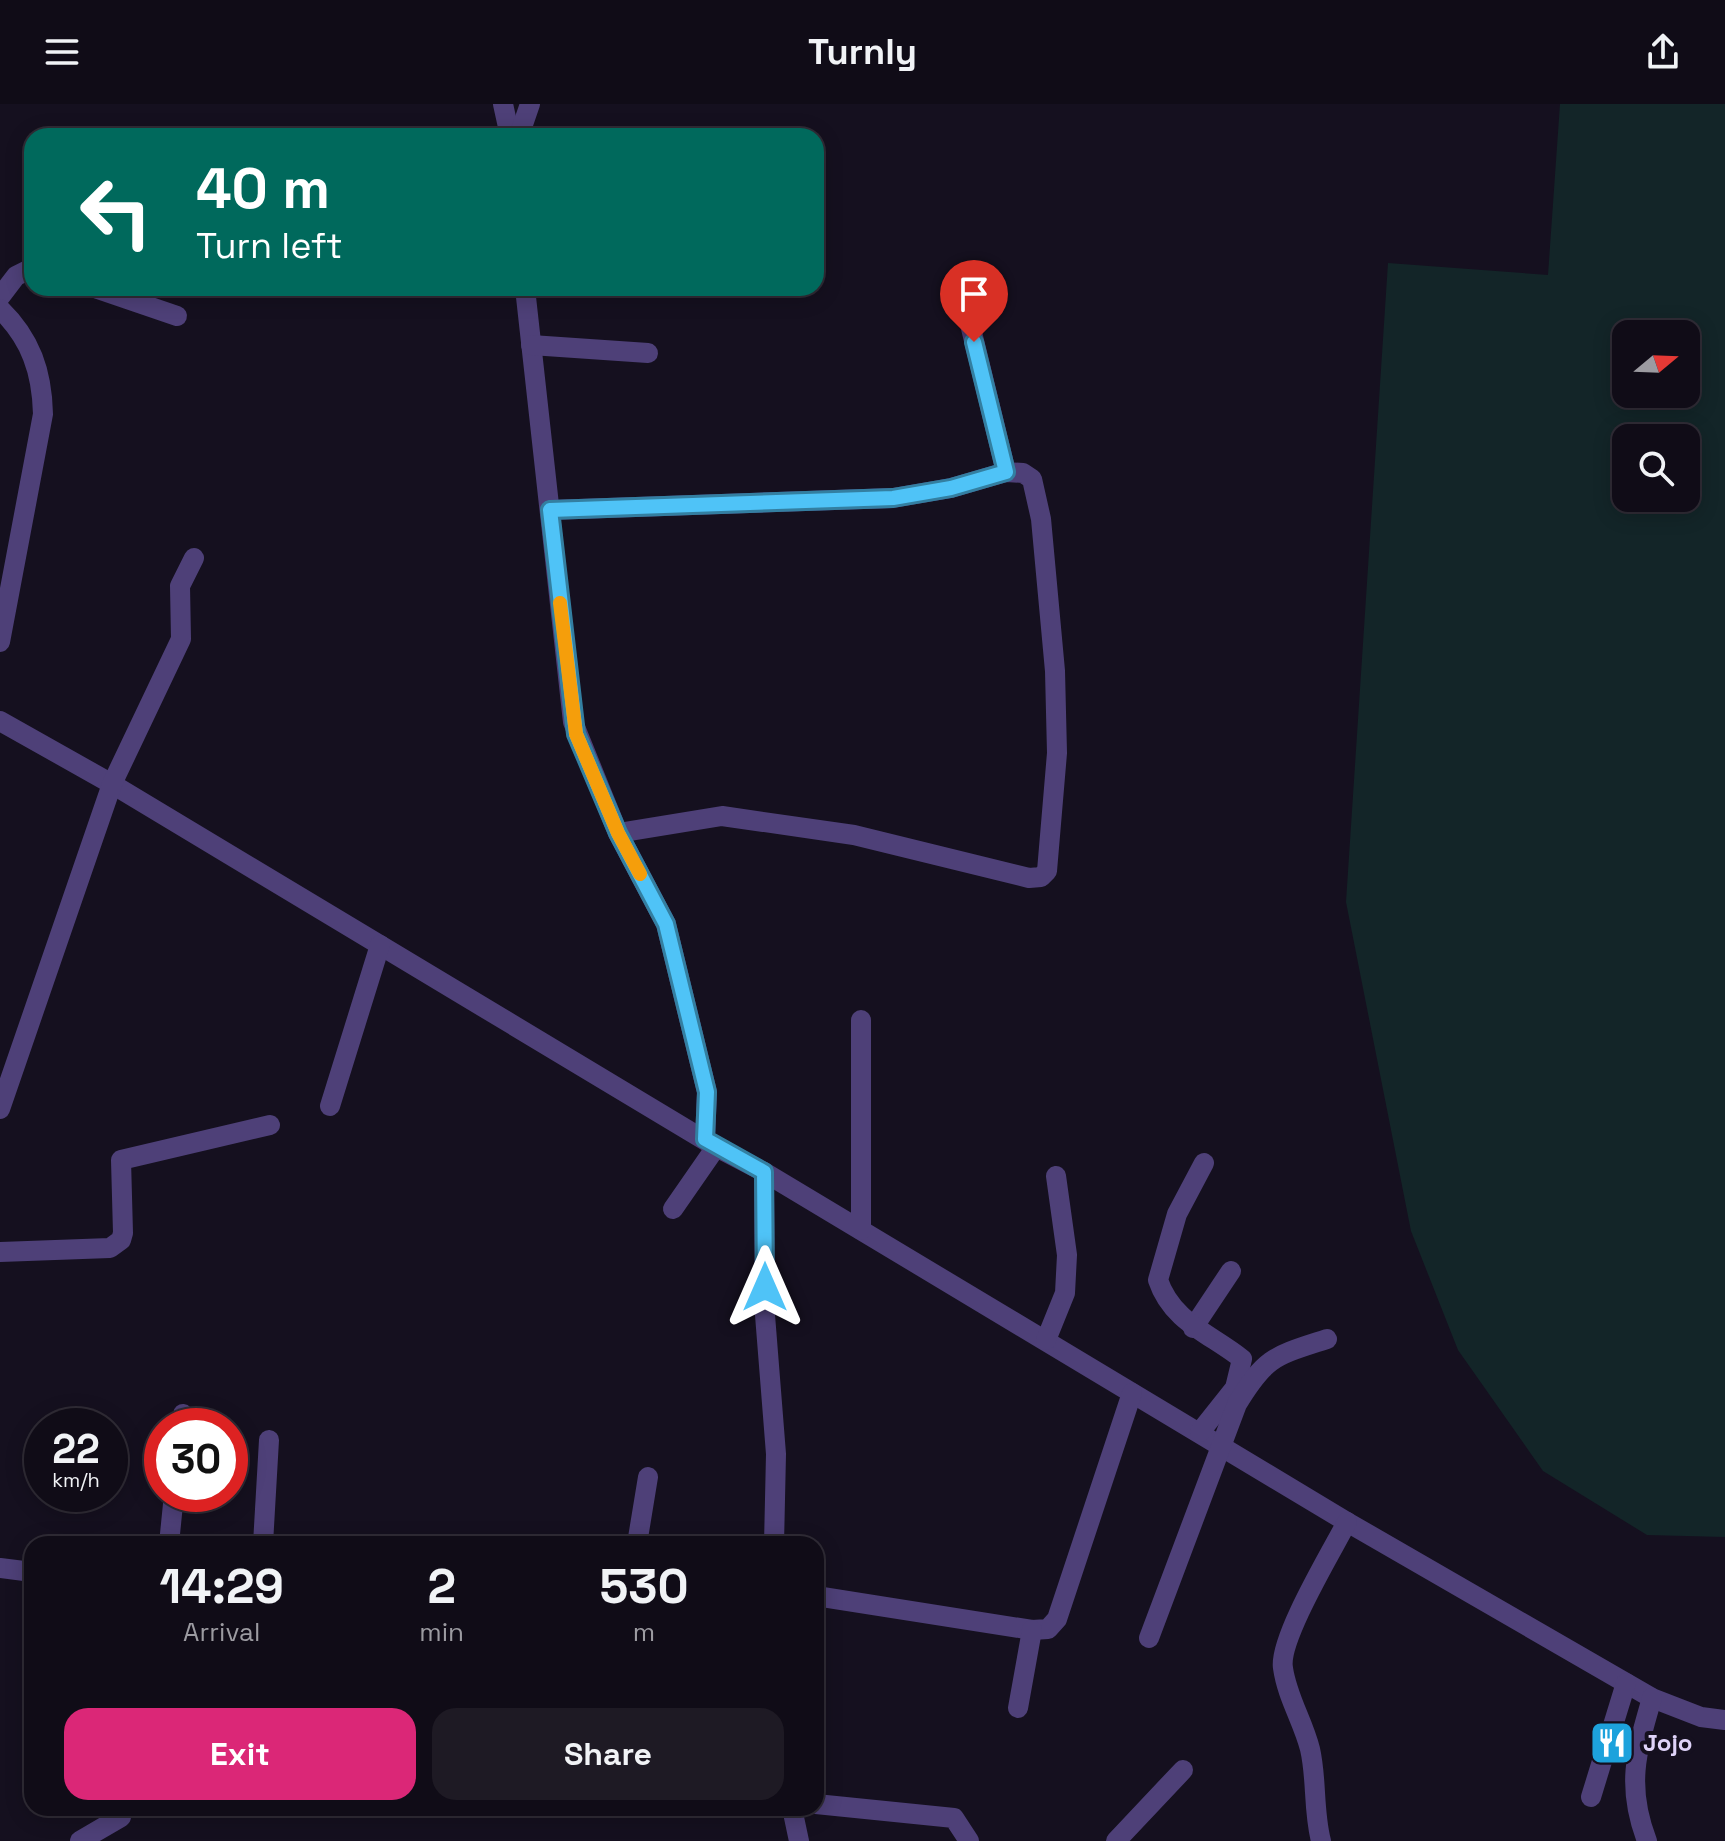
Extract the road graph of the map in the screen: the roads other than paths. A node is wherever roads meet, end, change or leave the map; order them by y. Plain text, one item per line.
1 (503, 104) edge
2 (530, 104) edge
3 (508, 128) edge
4 (522, 128) edge
5 (24, 272) edge
6 (118, 296) edge
7 (526, 296) edge
8 (0, 297) edge
9 (0, 309) edge
10 (177, 316) dead end
11 (968, 316) dead end
12 (531, 345) junction
13 (648, 353) dead end
14 (1006, 472) junction
15 (550, 510) junction
16 (194, 558) dead end
17 (0, 642) edge
18 (5, 731) edge
19 (112, 784) junction
20 (618, 833) junction
21 (380, 945) junction
22 (861, 1020) dead end
23 (330, 1106) dead end
24 (0, 1109) edge
25 (270, 1125) dead end
26 (710, 1143) junction
27 (1204, 1163) dead end
28 (764, 1172) junction
29 (1056, 1176) dead end
30 (673, 1209) dead end
31 (861, 1230) junction
32 (0, 1252) edge
33 (1231, 1271) dead end
34 (1193, 1328) junction
35 (1327, 1339) dead end
36 (1046, 1340) junction
37 (1132, 1393) junction
38 (1200, 1432) junction
39 (269, 1440) dead end
40 (1219, 1446) junction
41 (648, 1477) dead end
42 (172, 1512) edge
43 (1347, 1522) junction
44 (170, 1536) edge
45 (263, 1536) edge
46 (638, 1536) edge
47 (774, 1536) edge
48 (0, 1568) edge
49 (24, 1571) edge
50 (824, 1597) edge
51 (1032, 1630) junction
52 (1149, 1638) dead end
53 (1626, 1683) junction
54 (1652, 1698) junction
55 (1018, 1708) dead end
56 (1725, 1720) edge
57 (1183, 1770) dead end
58 (1591, 1797) dead end
59 (824, 1805) edge
60 (121, 1816) edge
61 (794, 1816) edge
62 (80, 1841) edge
63 (799, 1841) edge
64 (969, 1841) edge
65 (1116, 1841) edge
66 (1321, 1841) edge
67 (1647, 1841) edge

1 - 3 street
2 - 4 street
5 - 8 street
6 - 10 street
7 - 12 street
9 - 17 street
11 - 14 street
12 - 13 street
12 - 15 street
14 - 15 street
14 - 20 street
15 - 20 street
16 - 19 street
18 - 19 street
19 - 21 street
19 - 24 street
20 - 26 street
21 - 23 street
21 - 26 street
22 - 31 street
25 - 32 street
26 - 28 street
26 - 30 street
27 - 34 street
28 - 31 street
28 - 47 street
29 - 36 street
31 - 36 street
33 - 34 street
34 - 38 street
35 - 40 street
36 - 37 street
37 - 38 street
37 - 51 street
38 - 40 street
39 - 45 street
40 - 43 street
40 - 52 street
41 - 46 street
42 - 44 street
43 - 53 street
43 - 66 street
48 - 49 street
50 - 51 street
51 - 55 street
53 - 54 street
53 - 58 street
54 - 56 street
54 - 67 street
57 - 65 street
59 - 64 street
60 - 62 street
61 - 63 street

